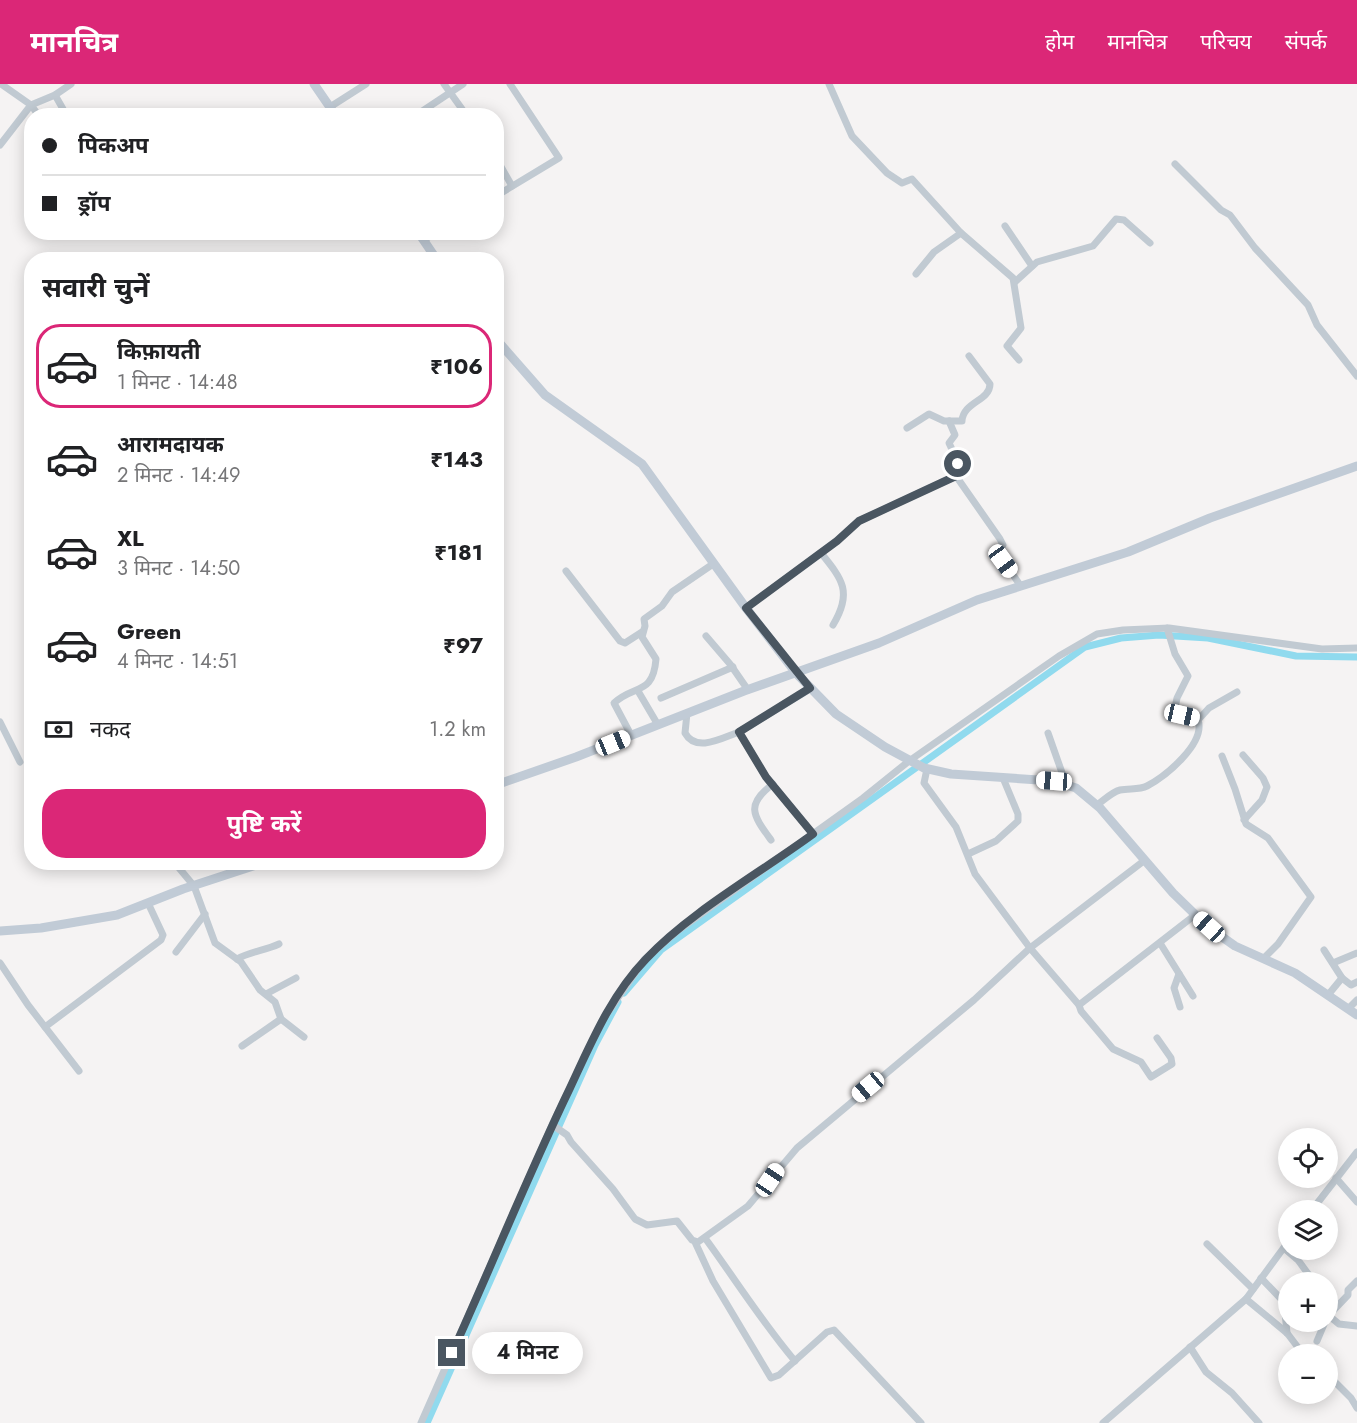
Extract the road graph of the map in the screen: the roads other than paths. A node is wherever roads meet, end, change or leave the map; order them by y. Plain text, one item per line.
1 (1, 84) edge
2 (71, 84) edge
3 (314, 84) edge
4 (366, 84) edge
5 (444, 84) edge
6 (463, 84) edge
7 (510, 84) edge
8 (829, 84) edge
9 (450, 93) junction
10 (56, 95) junction
11 (31, 105) junction
12 (29, 108) edge
13 (33, 108) edge
14 (63, 108) edge
15 (331, 108) edge
16 (337, 108) edge
17 (427, 108) edge
18 (460, 108) edge
19 (24, 114) edge
20 (0, 145) edge
21 (1175, 164) dead end
22 (504, 172) edge
23 (512, 186) junction
24 (504, 191) edge
25 (1005, 226) dead end
26 (961, 232) junction
27 (1150, 243) dead end
28 (1032, 266) junction
29 (916, 274) dead end
30 (1015, 282) junction
31 (504, 348) edge
32 (969, 356) dead end
33 (1019, 360) dead end
34 (1357, 376) edge
35 (949, 421) junction
36 (907, 428) dead end
37 (1357, 466) edge
38 (956, 476) junction
39 (821, 553) junction
40 (712, 564) junction
41 (566, 572) dead end
42 (1020, 585) junction
43 (746, 608) junction
44 (833, 625) dead end
45 (1167, 629) junction
46 (642, 632) junction
47 (706, 636) dead end
48 (1357, 648) edge
49 (733, 667) junction
50 (796, 673) junction
51 (810, 688) junction
52 (748, 690) junction
53 (638, 691) junction
54 (1237, 692) dead end
55 (661, 698) dead end
56 (687, 714) junction
57 (1198, 720) junction
58 (0, 722) edge
59 (658, 725) junction
60 (739, 732) junction
61 (1048, 733) dead end
62 (631, 735) junction
63 (1244, 755) dead end
64 (1222, 756) dead end
65 (20, 762) dead end
66 (912, 762) junction
67 (926, 769) junction
68 (1003, 778) junction
69 (504, 781) edge
70 (773, 784) junction
71 (1066, 784) junction
72 (1097, 805) junction
73 (1244, 820) junction
74 (813, 834) junction
75 (771, 840) dead end
76 (968, 854) junction
77 (1145, 860) junction
78 (181, 870) edge
79 (240, 870) edge
80 (194, 885) junction
81 (148, 903) junction
82 (206, 914) junction
83 (1195, 915) junction
84 (0, 931) edge
85 (1160, 943) junction
86 (279, 944) dead end
87 (1030, 948) junction
88 (1324, 950) dead end
89 (176, 952) dead end
90 (1357, 953) edge
91 (1264, 958) junction
92 (237, 959) junction
93 (0, 963) edge
94 (1334, 963) junction
95 (1179, 974) junction
96 (296, 978) dead end
97 (1342, 978) junction
98 (1357, 982) edge
99 (266, 994) junction
100 (1328, 995) junction
101 (1193, 996) dead end
102 (1357, 1000) edge
103 (1079, 1005) junction
104 (1180, 1007) dead end
105 (1348, 1009) junction
106 (1357, 1015) edge
107 (281, 1019) junction
108 (45, 1027) junction
109 (304, 1038) dead end
110 (1157, 1038) dead end
111 (242, 1046) dead end
112 (79, 1071) dead end
113 (554, 1125) junction
114 (1357, 1152) edge
115 (1338, 1176) edge
116 (1338, 1180) edge
117 (1357, 1202) edge
118 (705, 1238) junction
119 (695, 1242) junction
120 (1207, 1244) dead end
121 (1278, 1256) edge
122 (1261, 1278) junction
123 (1357, 1281) edge
124 (1253, 1289) junction
125 (1246, 1299) junction
126 (1338, 1305) edge
127 (1338, 1323) edge
128 (1357, 1326) edge
129 (1321, 1332) edge
130 (1287, 1333) junction
131 (1317, 1341) dead end
132 (1295, 1344) edge
133 (1190, 1347) junction
134 (795, 1361) junction
135 (1338, 1385) edge
136 (1357, 1408) edge
137 (421, 1423) edge
138 (921, 1423) edge
139 (1102, 1423) edge
140 (1259, 1423) edge

1 - 11 street
2 - 10 street
3 - 15 street
4 - 16 street
5 - 9 street
6 - 9 street
7 - 23 street
8 - 26 street
9 - 17 street
9 - 18 street
10 - 11 street
10 - 14 street
11 - 12 street
11 - 13 street
19 - 20 street
21 - 34 street
22 - 23 street
23 - 24 street
25 - 28 street
26 - 29 street
26 - 30 street
27 - 28 street
28 - 30 street
30 - 33 street
31 - 40 street
32 - 35 street
35 - 36 street
35 - 38 street
37 - 42 street
38 - 39 street
38 - 42 street
39 - 43 street
39 - 44 street
40 - 43 street
40 - 46 street
41 - 46 street
42 - 50 street
43 - 50 street
45 - 48 street
45 - 57 street
45 - 66 street
46 - 53 street
47 - 49 street
49 - 52 street
49 - 55 street
50 - 51 street
50 - 52 street
51 - 60 street
51 - 66 street
52 - 56 street
53 - 59 street
53 - 62 street
54 - 57 street
56 - 59 street
56 - 60 street
57 - 72 street
58 - 65 street
59 - 62 street
60 - 70 street
61 - 71 street
62 - 69 street
63 - 73 street
64 - 73 street
66 - 67 street
66 - 74 street
67 - 68 street
67 - 76 street
68 - 71 street
68 - 76 street
70 - 74 street
70 - 75 street
71 - 72 street
72 - 77 street
73 - 91 street
74 - 113 street
76 - 87 street
77 - 83 street
77 - 87 street
78 - 80 street
79 - 80 street
80 - 81 street
80 - 82 street
81 - 84 street
81 - 108 street
82 - 89 street
82 - 92 street
83 - 85 street
83 - 91 street
85 - 95 street
85 - 103 street
86 - 92 street
87 - 103 street
87 - 118 street
88 - 94 street
90 - 94 street
91 - 100 street
92 - 99 street
93 - 108 street
94 - 97 street
95 - 101 street
95 - 104 street
96 - 99 street
97 - 98 street
97 - 100 street
99 - 107 street
100 - 105 street
102 - 105 street
103 - 110 street
105 - 106 street
107 - 109 street
107 - 111 street
108 - 112 street
113 - 119 street
113 - 137 street
114 - 115 street
116 - 117 street
118 - 119 street
118 - 134 street
119 - 134 street
120 - 124 street
121 - 122 street
122 - 124 street
122 - 130 street
123 - 126 street
124 - 125 street
125 - 130 street
125 - 133 street
127 - 128 street
129 - 131 street
130 - 132 street
133 - 139 street
133 - 140 street
134 - 138 street
135 - 136 street

